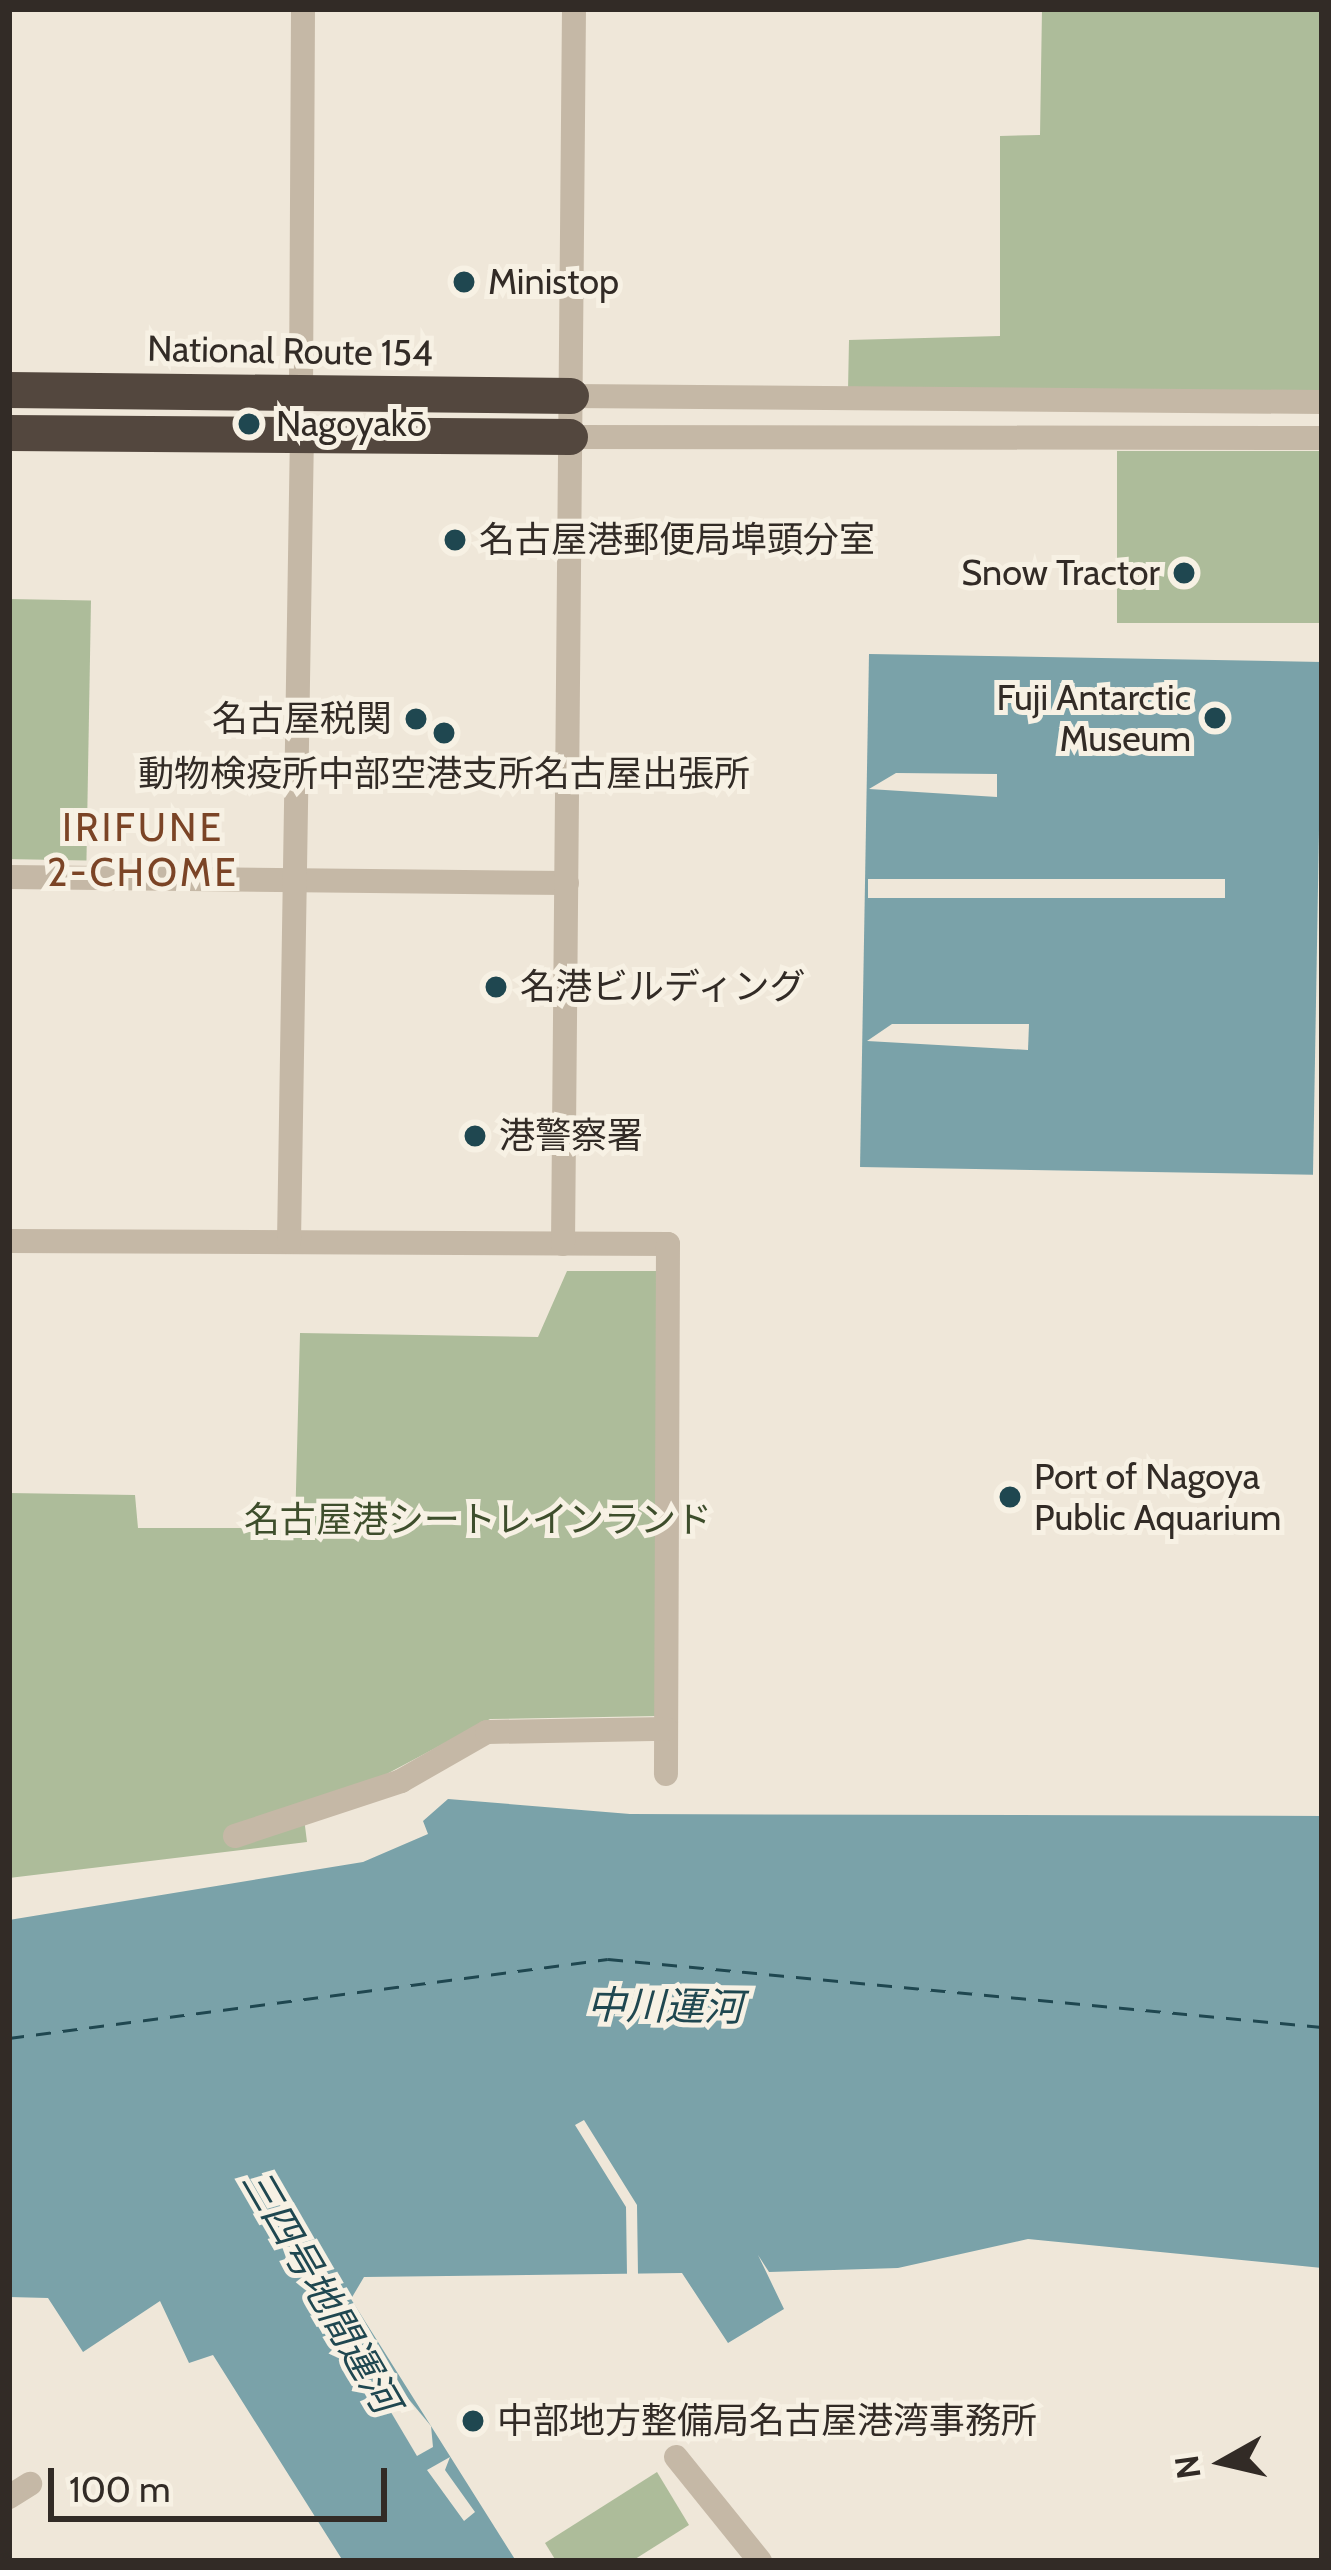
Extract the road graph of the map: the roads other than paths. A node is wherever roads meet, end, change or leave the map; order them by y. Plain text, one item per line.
1 (303, 9) edge
2 (574, 9) edge
3 (9, 390) edge
4 (301, 393) junction
5 (571, 396) junction
6 (1322, 402) edge
7 (9, 433) edge
8 (302, 436) junction
9 (570, 437) junction
10 (1322, 438) edge
11 (9, 877) edge
12 (294, 880) junction
13 (566, 883) junction
14 (9, 1241) edge
15 (289, 1242) junction
16 (563, 1244) junction
17 (666, 1729) junction
18 (666, 1774) dead end
19 (235, 1836) dead end
20 (676, 2457) dead end
21 (760, 2561) edge

1 - 4 street
2 - 5 street
3 - 4 highway, National Route 154
4 - 5 highway, National Route 154
5 - 6 street
5 - 9 street
7 - 8 highway
8 - 9 highway
8 - 12 street
9 - 10 street
9 - 13 street
11 - 12 street
12 - 13 street
12 - 15 street
13 - 16 street
14 - 15 street
15 - 16 street
16 - 17 street
17 - 18 street
17 - 19 street
20 - 21 street

